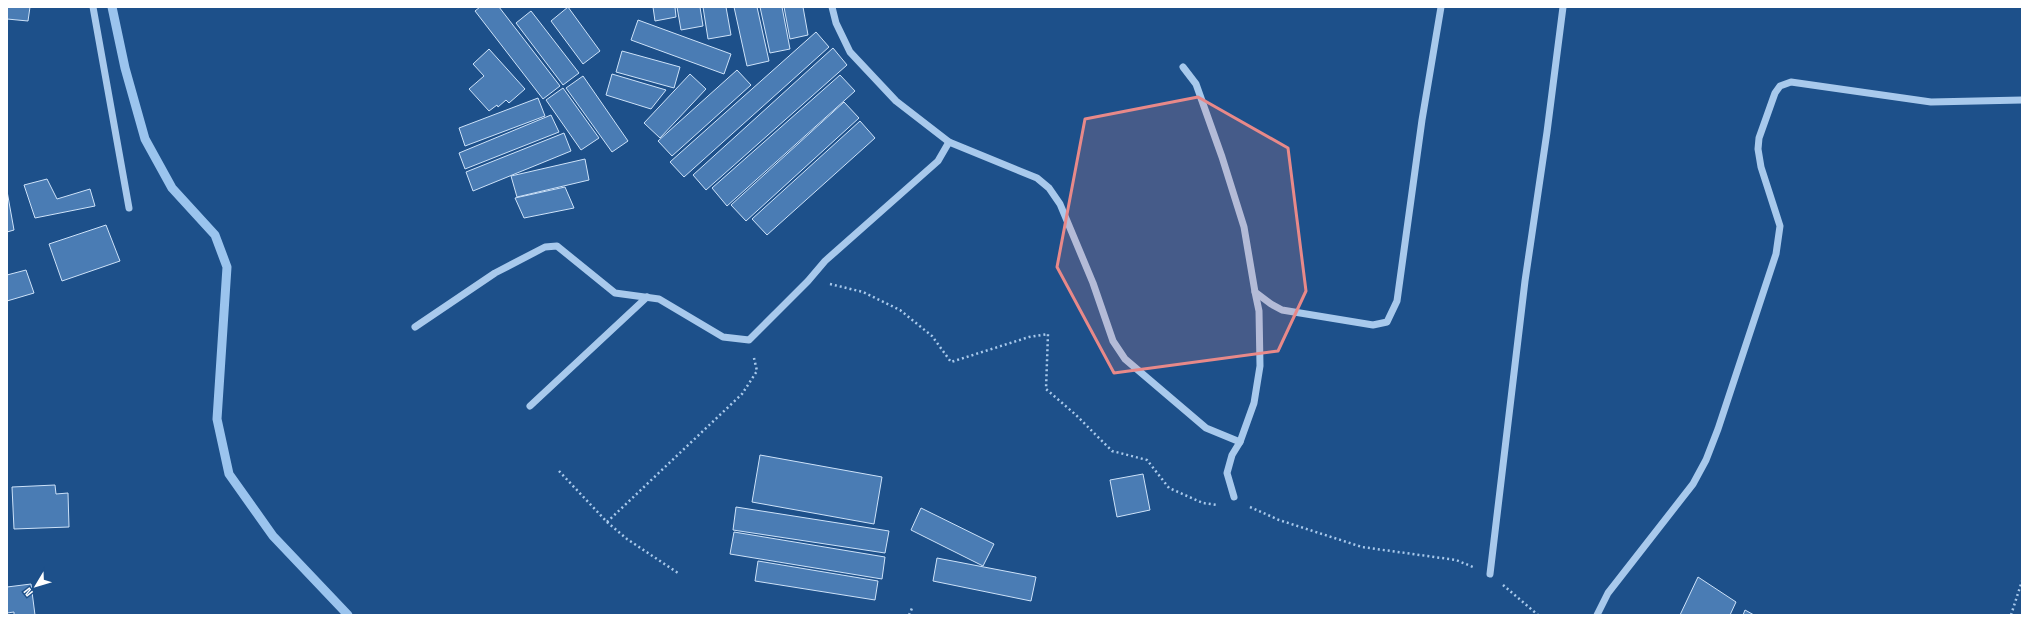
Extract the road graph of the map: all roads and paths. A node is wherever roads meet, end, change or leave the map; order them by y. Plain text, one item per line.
1 (832, 7) edge
2 (1441, 7) edge
3 (1563, 7) edge
4 (93, 8) edge
5 (1183, 67) dead end
6 (2022, 100) edge
7 (949, 142) junction
8 (129, 208) dead end
9 (808, 281) junction
10 (1255, 292) junction
11 (647, 297) junction
12 (415, 327) dead end
13 (749, 340) junction
14 (530, 406) dead end
15 (1240, 442) junction
16 (559, 471) dead end
17 (1234, 497) junction
18 (607, 522) junction
19 (678, 573) dead end
20 (1490, 574) junction
21 (2022, 581) edge
22 (913, 606) dead end
23 (909, 615) edge
24 (1538, 615) edge
25 (1597, 615) edge
26 (2011, 615) edge

1 - 7 street
2 - 10 street
3 - 20 street
4 - 8 street
5 - 10 street
6 - 25 street
7 - 9 street
7 - 15 street
9 - 13 street
9 - 17 path
10 - 15 street
11 - 12 street
11 - 13 street
11 - 14 street
13 - 18 path
15 - 17 street
16 - 18 path
17 - 20 path
18 - 19 path
20 - 24 path
21 - 26 path
22 - 23 path

